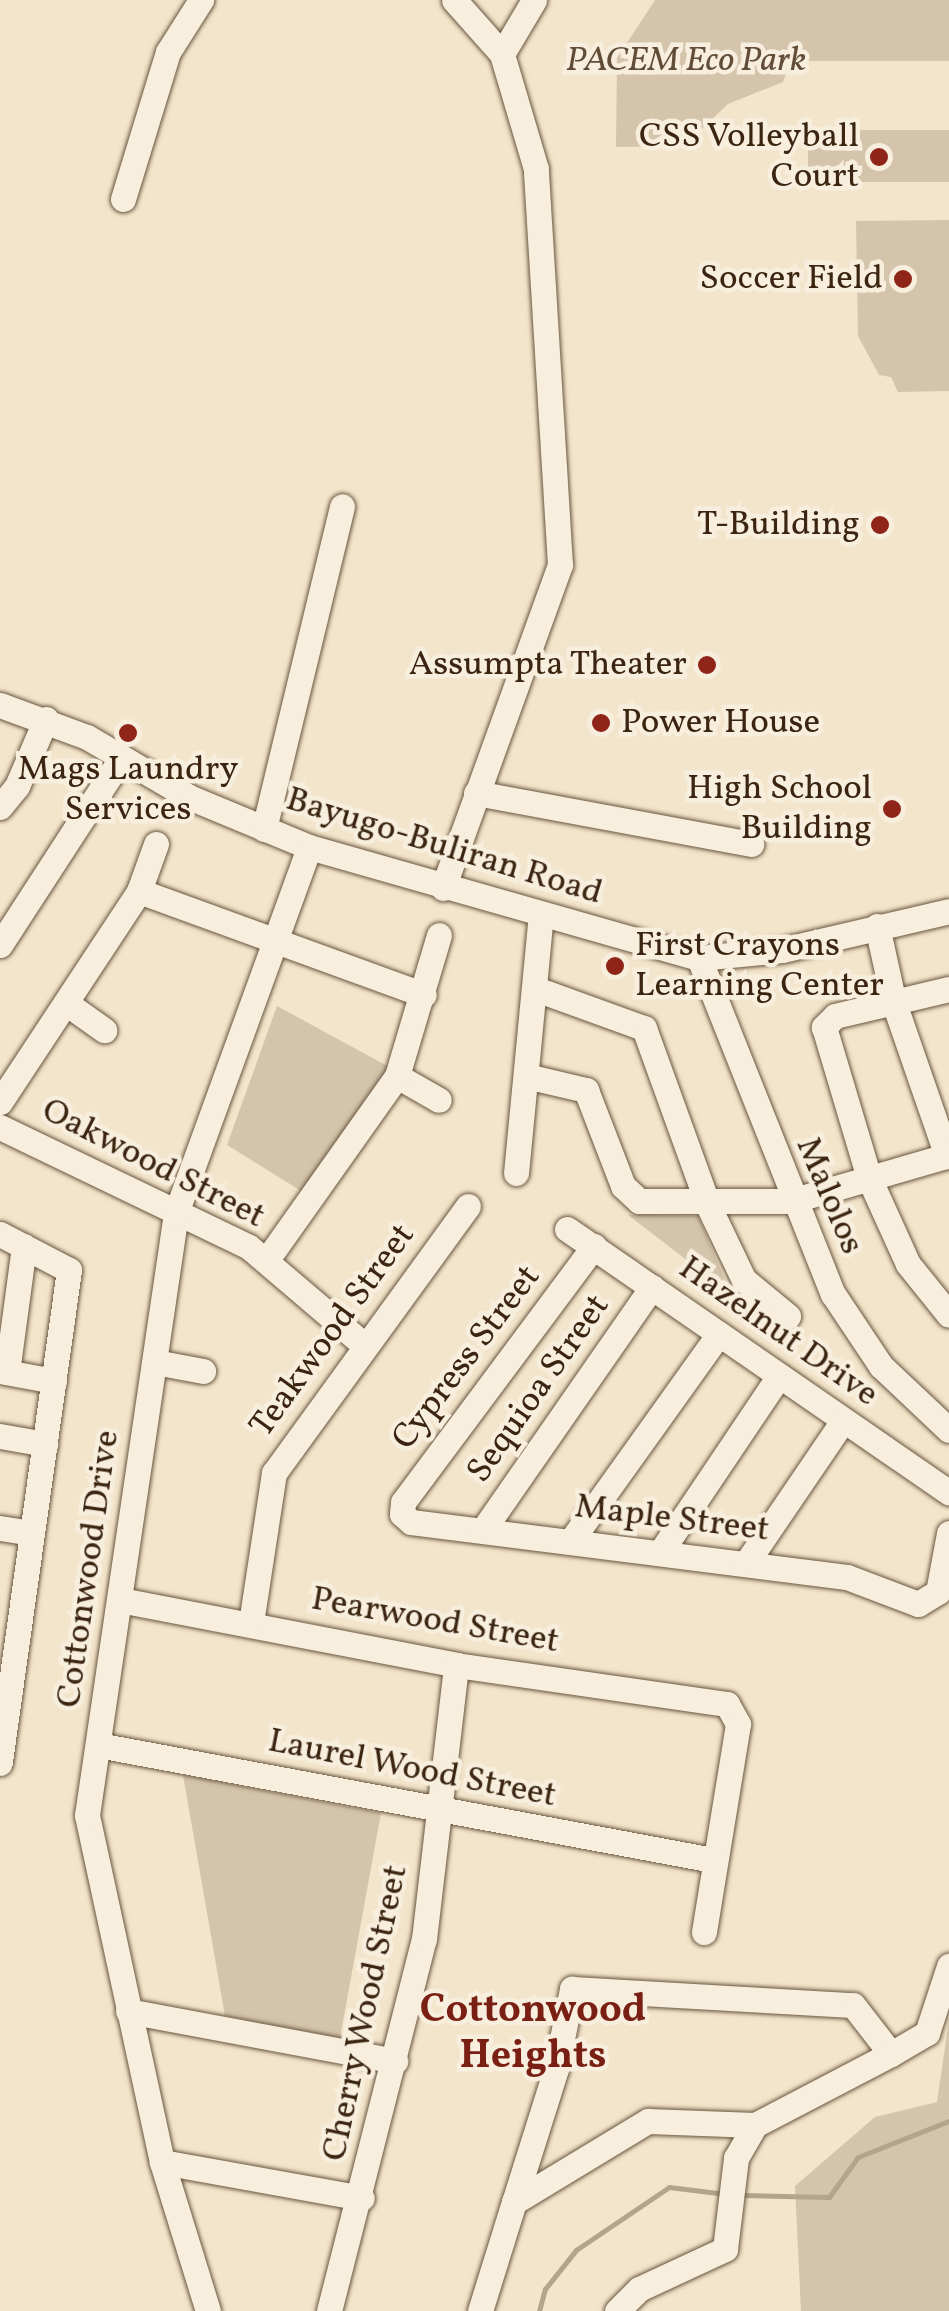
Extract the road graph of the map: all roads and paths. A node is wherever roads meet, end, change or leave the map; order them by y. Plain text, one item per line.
1 (202, 0) edge
2 (454, 0) edge
3 (534, 0) edge
4 (502, 54) junction
5 (122, 198) dead end
6 (342, 506) dead end
7 (0, 704) edge
8 (46, 719) junction
9 (120, 760) junction
10 (476, 792) junction
11 (0, 806) edge
12 (264, 829) junction
13 (156, 844) dead end
14 (751, 844) dead end
15 (309, 847) junction
16 (442, 888) junction
17 (139, 891) junction
18 (949, 911) edge
19 (541, 915) junction
20 (876, 926) junction
21 (439, 935) dead end
22 (274, 941) junction
23 (0, 946) edge
24 (698, 958) junction
25 (536, 989) junction
26 (949, 989) edge
27 (424, 995) junction
28 (66, 1002) junction
29 (894, 1004) junction
30 (104, 1030) dead end
31 (397, 1076) junction
32 (526, 1076) junction
33 (439, 1100) dead end
34 (0, 1102) edge
35 (0, 1127) edge
36 (948, 1156) edge
37 (516, 1172) dead end
38 (869, 1178) junction
39 (791, 1201) junction
40 (708, 1205) junction
41 (468, 1206) dead end
42 (176, 1213) junction
43 (567, 1229) dead end
44 (0, 1234) edge
45 (24, 1246) junction
46 (594, 1246) junction
47 (266, 1261) junction
48 (652, 1287) junction
49 (949, 1315) edge
50 (788, 1316) dead end
51 (720, 1334) junction
52 (364, 1345) junction
53 (154, 1362) junction
54 (3, 1371) edge
55 (203, 1371) dead end
56 (779, 1376) junction
57 (54, 1381) junction
58 (843, 1421) junction
59 (949, 1430) edge
60 (0, 1436) edge
61 (45, 1444) junction
62 (949, 1493) edge
63 (402, 1514) joint
64 (0, 1528) edge
65 (482, 1530) junction
66 (32, 1533) junction
67 (949, 1533) edge
68 (570, 1542) junction
69 (660, 1553) junction
70 (747, 1562) junction
71 (13, 1596) edge
72 (120, 1600) junction
73 (250, 1622) junction
74 (7, 1663) edge
75 (456, 1665) junction
76 (2, 1730) edge
77 (98, 1746) junction
78 (0, 1763) edge
79 (440, 1811) junction
80 (713, 1860) junction
81 (704, 1932) dead end
82 (949, 1966) edge
83 (128, 2011) junction
84 (891, 2054) junction
85 (394, 2061) junction
86 (755, 2125) junction
87 (162, 2162) junction
88 (362, 2198) junction
89 (514, 2202) junction
90 (208, 2311) edge
91 (329, 2311) edge
92 (480, 2311) edge
93 (617, 2311) edge

1 - 5 street
2 - 4 street
3 - 4 street
4 - 10 street
6 - 12 street
7 - 8 street, Bayugo-Buliran Road
8 - 9 street, Bayugo-Buliran Road
8 - 11 street
9 - 12 street, Bayugo-Buliran Road
9 - 23 street
10 - 14 street
10 - 16 street
12 - 15 street, Bayugo-Buliran Road
13 - 17 street
15 - 16 street, Bayugo-Buliran Road
15 - 22 street, Cottonwood Drive
16 - 19 street, Bayugo-Buliran Road
17 - 22 street
17 - 28 street
18 - 20 street, Bayugo-Buliran Road
19 - 24 street, Bayugo-Buliran Road
19 - 25 street
20 - 24 street, Bayugo-Buliran Road
20 - 29 street
21 - 27 street
22 - 27 street
22 - 42 street, Cottonwood Drive
24 - 39 street, Malolos
25 - 32 street
25 - 40 street
26 - 29 street
27 - 31 street
28 - 30 street
28 - 34 street
29 - 36 street
29 - 38 street
31 - 33 street
31 - 47 street
32 - 37 street
32 - 40 street
35 - 42 street, Oakwood Street
36 - 38 street
38 - 39 street
38 - 49 street
39 - 40 street
39 - 59 street, Malolos
40 - 50 street
41 - 52 street, Teakwood Street
42 - 47 street, Oakwood Street
42 - 53 street, Cottonwood Drive
43 - 46 street, Hazelnut Drive
44 - 45 street
45 - 54 street
45 - 57 street
46 - 48 street, Hazelnut Drive
46 - 63 street, Cypress Street
47 - 52 street, Oakwood Street
48 - 51 street, Hazelnut Drive
48 - 65 street, Sequioa Street
51 - 56 street, Hazelnut Drive
51 - 68 street
52 - 73 street, Teakwood Street
53 - 55 street
53 - 72 street, Cottonwood Drive
54 - 57 street
56 - 58 street, Hazelnut Drive
56 - 69 street
57 - 61 street
58 - 62 street, Hazelnut Drive
58 - 70 street
60 - 61 street
61 - 66 street
63 - 65 street, Maple Street
64 - 66 street
65 - 68 street, Maple Street
66 - 71 street
67 - 70 street, Maple Street
68 - 69 street, Maple Street
69 - 70 street, Maple Street
71 - 74 street
72 - 73 street, Pearwood Street
72 - 77 street, Cottonwood Drive
73 - 75 street, Pearwood Street
74 - 76 street
75 - 79 street, Cherry Wood Street
75 - 80 street, Pearwood Street
76 - 78 street
77 - 79 street, Laurel Wood Street
77 - 83 street, Cottonwood Drive
79 - 80 street, Laurel Wood Street
79 - 85 street, Cherry Wood Street
80 - 81 street
82 - 84 street
83 - 85 street
83 - 87 street, Cottonwood Drive
84 - 86 street
84 - 89 street
85 - 88 street, Cherry Wood Street
86 - 89 street
86 - 93 street
87 - 88 street
87 - 90 street, Cottonwood Drive
88 - 91 street, Cherry Wood Street
89 - 92 street

